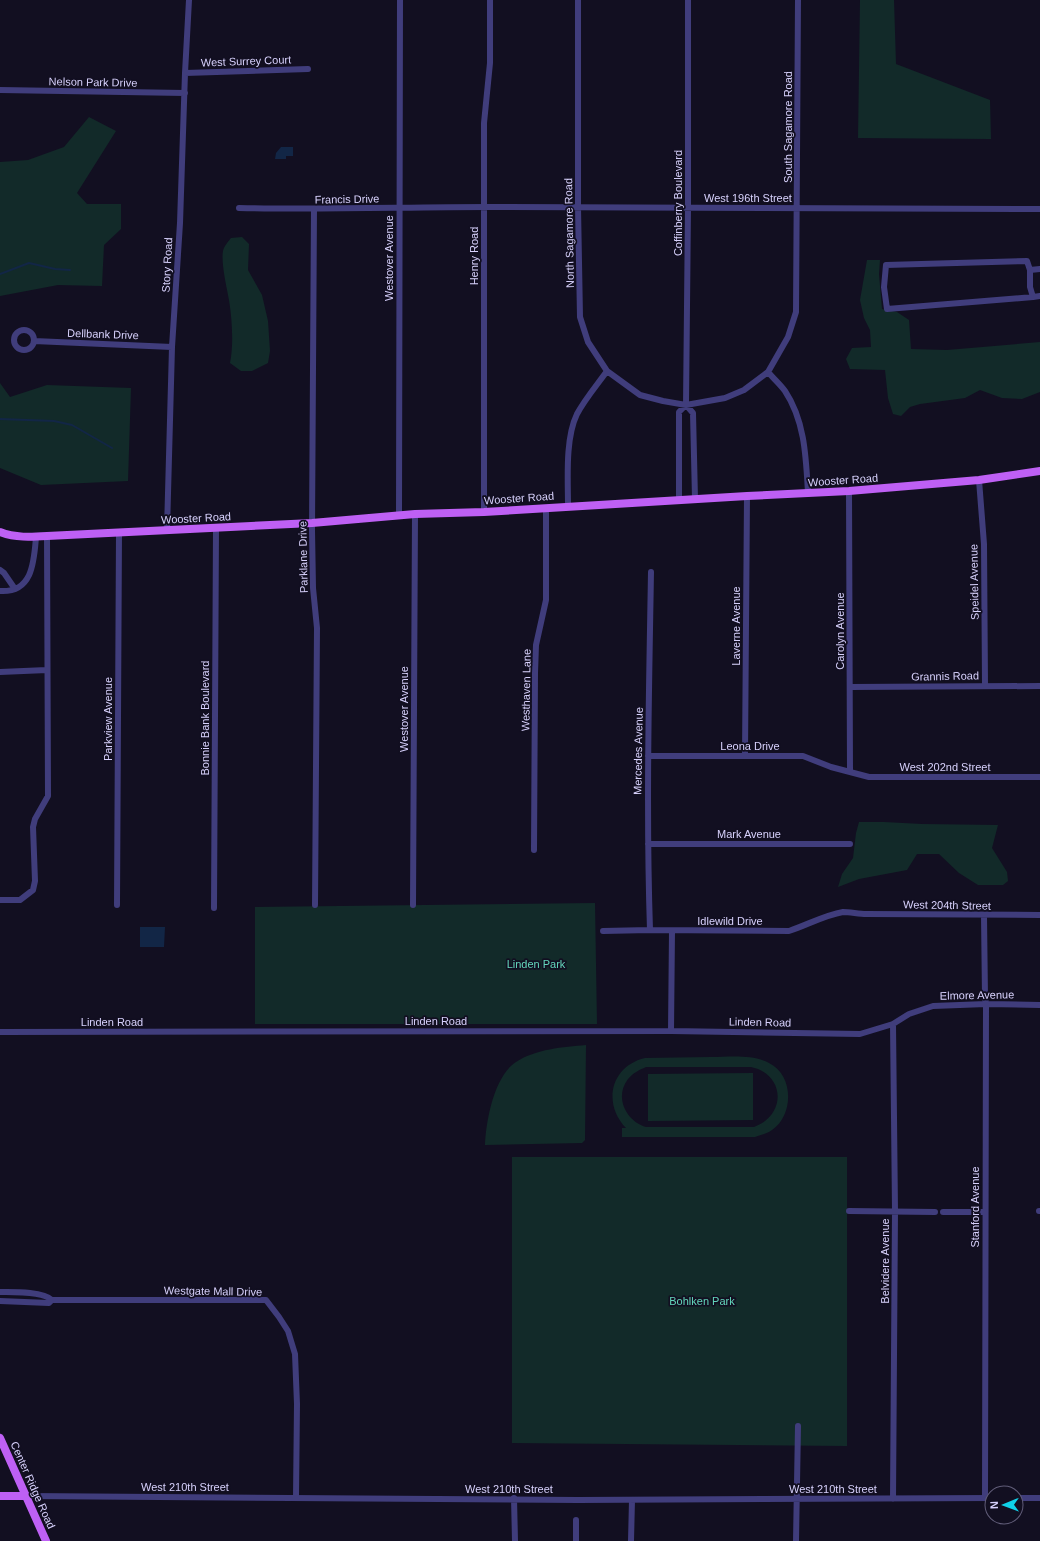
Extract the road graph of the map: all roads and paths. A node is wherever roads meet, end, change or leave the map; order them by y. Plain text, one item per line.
1 (190, 0) edge
2 (400, 0) edge
3 (490, 0) edge
4 (578, 0) edge
5 (688, 0) edge
6 (798, 0) edge
7 (308, 69) dead end
8 (185, 73) junction
9 (0, 90) edge
10 (185, 93) junction
11 (456, 207) joint
12 (484, 207) junction
13 (578, 207) junction
14 (239, 208) dead end
15 (399, 208) junction
16 (688, 208) junction
17 (797, 208) junction
18 (314, 209) junction
19 (1040, 209) edge
20 (1030, 270) junction
21 (1040, 270) edge
22 (1040, 296) edge
23 (1033, 297) junction
24 (34, 341) dead end
25 (172, 347) junction
26 (607, 371) junction
27 (768, 372) junction
28 (686, 406) junction
29 (1040, 471) edge
30 (979, 480) junction
31 (849, 491) junction
32 (808, 493) junction
33 (747, 496) junction
34 (694, 499) junction
35 (679, 500) junction
36 (568, 506) junction
37 (546, 508) junction
38 (484, 512) junction
39 (415, 514) junction
40 (398, 515) junction
41 (312, 523) junction
42 (216, 528) junction
43 (167, 530) junction
44 (0, 532) edge
45 (119, 534) junction
46 (36, 536) junction
47 (47, 536) junction
48 (0, 570) edge
49 (651, 572) dead end
50 (15, 589) junction
51 (0, 591) edge
52 (47, 670) junction
53 (0, 672) edge
54 (985, 685) junction
55 (1040, 686) edge
56 (850, 687) junction
57 (745, 755) junction
58 (648, 756) junction
59 (850, 772) junction
60 (1040, 777) edge
61 (648, 844) junction
62 (850, 844) dead end
63 (534, 850) dead end
64 (0, 900) edge
65 (117, 905) dead end
66 (315, 905) dead end
67 (413, 905) dead end
68 (214, 908) dead end
69 (855, 913) joint
70 (1040, 915) edge
71 (984, 916) junction
72 (650, 930) junction
73 (602, 931) dead end
74 (672, 931) junction
75 (986, 1004) junction
76 (1040, 1005) edge
77 (894, 1024) junction
78 (671, 1031) junction
79 (872, 1031) joint
80 (0, 1032) edge
81 (849, 1211) dead end
82 (895, 1211) junction
83 (934, 1212) dead end
84 (943, 1212) dead end
85 (985, 1212) junction
86 (0, 1292) edge
87 (52, 1300) junction
88 (0, 1301) edge
89 (798, 1426) dead end
90 (0, 1438) edge
91 (985, 1485) edge
92 (0, 1496) edge
93 (27, 1496) junction
94 (296, 1497) junction
95 (514, 1498) junction
96 (984, 1498) edge
97 (1024, 1498) edge
98 (1040, 1498) edge
99 (796, 1499) junction
100 (893, 1499) junction
101 (632, 1500) junction
102 (576, 1520) dead end
103 (46, 1541) edge
104 (515, 1541) edge
105 (576, 1541) edge
106 (631, 1541) edge
107 (796, 1541) edge

1 - 8 street, Story Road
2 - 15 street, Westover Avenue
3 - 12 street, Henry Road
4 - 13 street, North Sagamore Road
5 - 16 street, Coffinberry Boulevard
6 - 17 street, South Sagamore Road
7 - 8 street, West Surrey Court
8 - 10 street, Story Road
9 - 10 street, Nelson Park Drive
10 - 25 street, Story Road
11 - 12 street, West 196th Street
11 - 15 street, Francis Drive
12 - 13 street, West 196th Street
12 - 38 street, Henry Road
13 - 16 street, West 196th Street
13 - 26 street, North Sagamore Road
14 - 18 street, Francis Drive
15 - 18 street, Francis Drive
15 - 40 street, Westover Avenue
16 - 17 street, West 196th Street
16 - 28 street, Coffinberry Boulevard
17 - 19 street, West 196th Street
17 - 27 street, South Sagamore Road
18 - 41 street, Parklane Drive
20 - 21 street
20 - 23 street
20 - 23 street
22 - 23 street
24 - 25 street, Dellbank Drive
25 - 43 street, Story Road
26 - 28 street, North Sagamore Road
26 - 36 street
27 - 28 street, South Sagamore Road
27 - 32 street
28 - 34 street, Coffinberry Boulevard
28 - 35 street, Coffinberry Boulevard
29 - 30 main road, Wooster Road
30 - 31 main road, Wooster Road
30 - 54 street, Speidel Avenue
31 - 32 main road, Wooster Road
31 - 56 street, Carolyn Avenue
32 - 33 main road, Wooster Road
33 - 34 main road, Wooster Road
33 - 57 street, Laverne Avenue
34 - 35 main road, Wooster Road
35 - 36 main road, Wooster Road
36 - 37 main road, Wooster Road
37 - 38 main road, Wooster Road
37 - 63 street, Westhaven Lane
38 - 39 main road, Wooster Road
39 - 40 main road, Wooster Road
39 - 67 street, Westover Avenue
40 - 41 main road, Wooster Road
41 - 42 main road, Wooster Road
41 - 66 street, Parklane Drive
42 - 43 main road, Wooster Road
42 - 68 street, Bonnie Bank Boulevard
43 - 45 main road, Wooster Road
44 - 46 main road, Wooster Road
45 - 47 main road, Wooster Road
45 - 65 street, Parkview Avenue
46 - 47 main road, Wooster Road
46 - 50 street
47 - 52 street
48 - 50 street
49 - 58 street, Mercedes Avenue
50 - 51 street
52 - 53 street
52 - 64 street
54 - 55 street, Grannis Road
54 - 56 street, Grannis Road
56 - 59 street, Carolyn Avenue
57 - 58 street, Leona Drive
57 - 59 street, Leona Drive
58 - 61 street, Mercedes Avenue
59 - 60 street, West 202nd Street
61 - 62 street, Mark Avenue
61 - 72 street, Mercedes Avenue
69 - 71 street, West 204th Street
69 - 74 street, Idlewild Drive
70 - 71 street, West 204th Street
71 - 75 street, Stanford Avenue
72 - 73 street, Idlewild Drive
72 - 74 street, Idlewild Drive
74 - 78 street
75 - 76 street, Elmore Avenue
75 - 77 street, Elmore Avenue
75 - 85 street, Stanford Avenue
77 - 79 street, Elmore Avenue
77 - 82 street, Belvidere Avenue
78 - 79 street, Linden Road
78 - 80 street, Linden Road
81 - 82 street
82 - 83 street
82 - 100 street, Belvidere Avenue
84 - 85 street
85 - 91 street, Stanford Avenue
86 - 87 street, Westgate Mall Drive
87 - 88 street, Westgate Mall Drive
87 - 94 street, Westgate Mall Drive
89 - 99 street
90 - 93 main road, Center Ridge Road
92 - 93 main road
93 - 94 street, West 210th Street
93 - 103 main road, Center Ridge Road
94 - 95 street, West 210th Street
95 - 101 street, West 210th Street
95 - 104 street
96 - 100 street, West 210th Street
97 - 98 street
99 - 100 street, West 210th Street
99 - 101 street, West 210th Street
99 - 107 street
101 - 106 street
102 - 105 street

